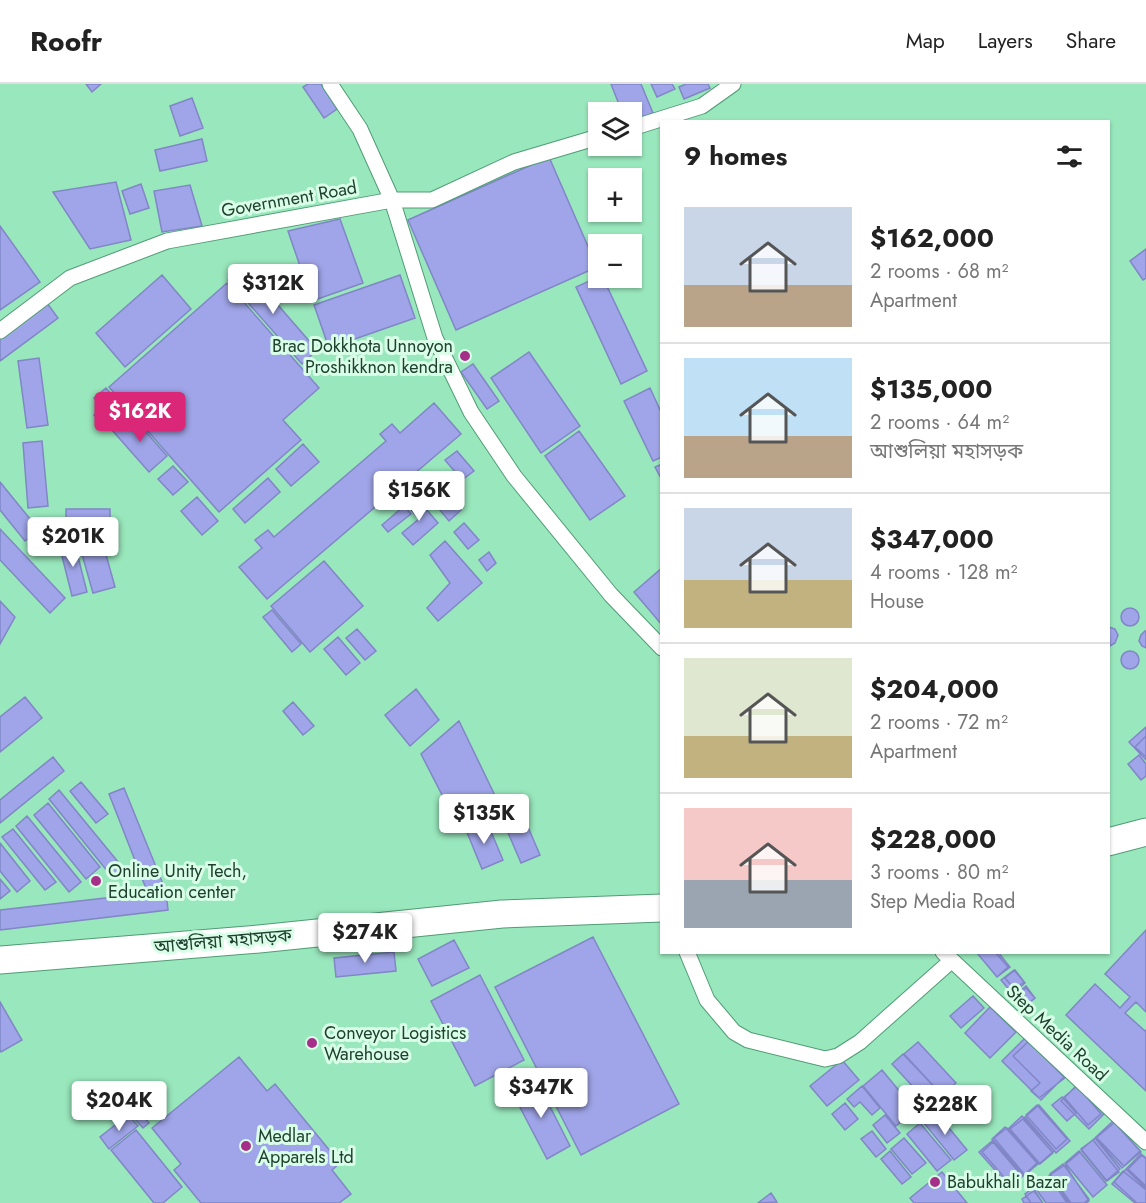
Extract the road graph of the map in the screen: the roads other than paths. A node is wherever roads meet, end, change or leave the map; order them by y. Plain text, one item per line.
1 (330, 84) edge
2 (733, 84) edge
3 (642, 125) edge
4 (588, 140) edge
5 (392, 200) junction
6 (0, 331) edge
7 (660, 646) edge
8 (1146, 832) edge
9 (1110, 841) edge
10 (660, 908) edge
11 (688, 954) edge
12 (947, 957) edge
13 (0, 960) edge
14 (1146, 1142) edge

1 - 5 street
2 - 3 street
4 - 5 street, Government Road
5 - 6 street, Government Road
5 - 7 street
8 - 9 highway
10 - 13 highway, আশুলিয়া মহাসড়ক
11 - 12 street
12 - 14 street, Step Media Road

